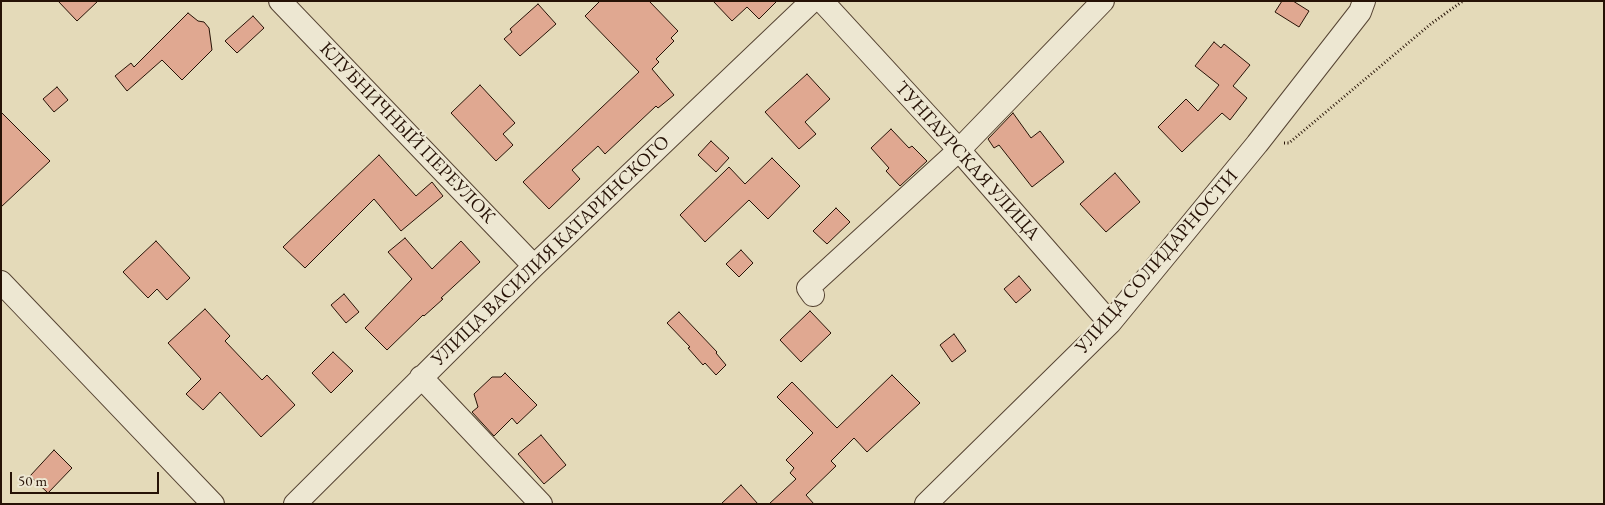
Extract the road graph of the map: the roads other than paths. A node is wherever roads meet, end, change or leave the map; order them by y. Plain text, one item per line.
1 (280, 1) edge
2 (812, 1) edge
3 (822, 1) edge
4 (1103, 1) edge
5 (1364, 1) edge
6 (959, 150) junction
7 (534, 266) junction
8 (1, 282) edge
9 (813, 295) dead end
10 (1110, 323) junction
11 (421, 377) junction
12 (213, 504) edge
13 (295, 504) edge
14 (541, 504) edge
15 (926, 504) edge

1 - 7 street, КЛУБНИЧНЫЙ ПЕРЕУЛОК
2 - 7 street, УЛИЦА ВАСИЛИЯ КАТАРИНСКОГО
3 - 6 street, ТУНГАУРСКАЯ УЛИЦА
4 - 6 street
5 - 10 street, УЛИЦА СОЛИДАРНОСТИ
6 - 9 street
6 - 10 street, ТУНГАУРСКАЯ УЛИЦА
7 - 11 street, УЛИЦА ВАСИЛИЯ КАТАРИНСКОГО
8 - 12 street
10 - 15 street, УЛИЦА СОЛИДАРНОСТИ
11 - 13 street, УЛИЦА ВАСИЛИЯ КАТАРИНСКОГО
11 - 14 street

